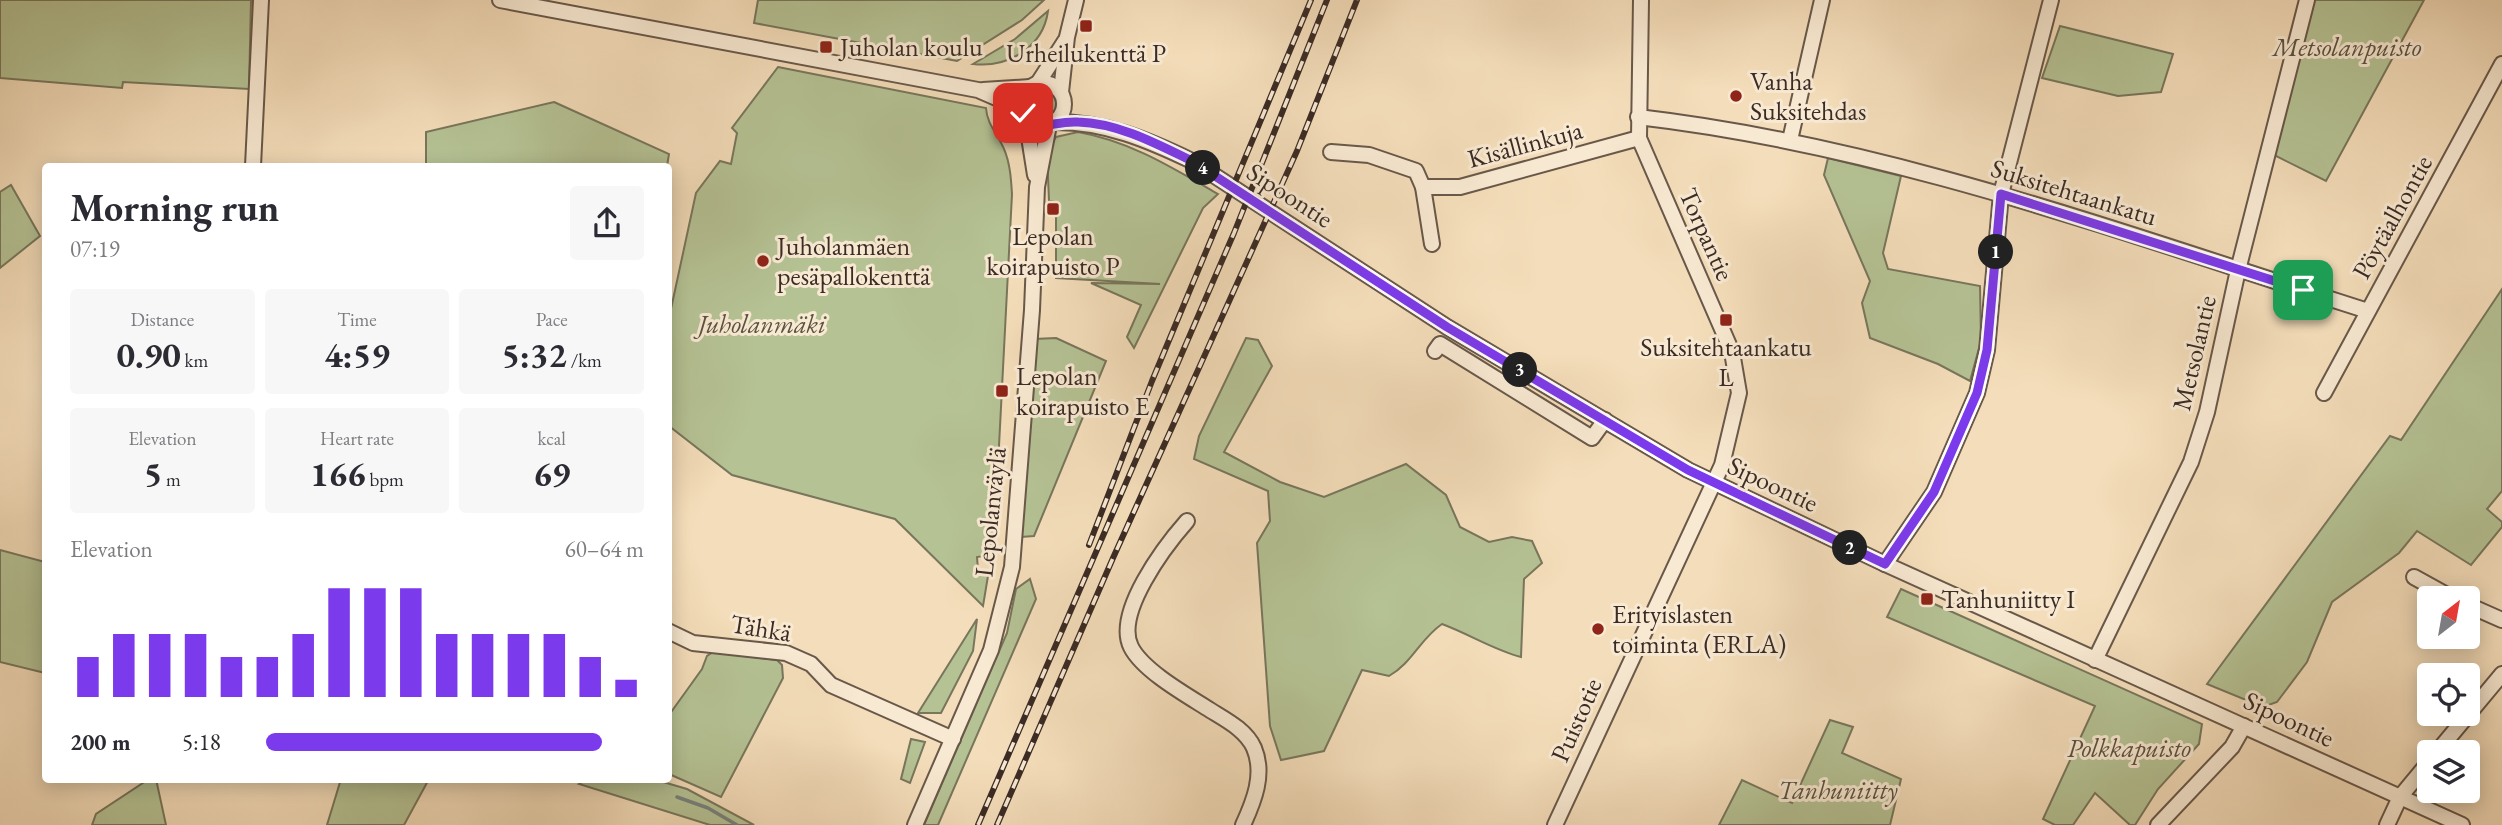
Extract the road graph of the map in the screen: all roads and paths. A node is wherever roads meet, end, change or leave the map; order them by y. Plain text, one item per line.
1 (261, 0) edge
2 (500, 0) edge
3 (1076, 0) edge
4 (1641, 0) edge
5 (1822, 0) edge
6 (2051, 0) edge
7 (2307, 0) edge
8 (567, 7) edge
9 (1067, 37) junction
10 (2502, 64) edge
11 (1034, 85) junction
12 (978, 90) junction
13 (1063, 95) junction
14 (1024, 113) junction
15 (1638, 117) junction
16 (1053, 124) junction
17 (1098, 125) junction
18 (1639, 138) junction
19 (1790, 140) junction
20 (1331, 152) dead end
21 (253, 163) edge
22 (1037, 187) junction
23 (1423, 187) junction
24 (2001, 194) junction
25 (1432, 244) dead end
26 (2238, 270) junction
27 (2368, 311) junction
28 (1435, 351) dead end
29 (2324, 393) dead end
30 (1605, 420) junction
31 (1713, 483) junction
32 (1187, 521) dead end
33 (1885, 564) junction
34 (2414, 577) dead end
35 (2430, 586) edge
36 (2480, 610) edge
37 (2502, 620) edge
38 (672, 633) edge
39 (2095, 660) junction
40 (2502, 674) edge
41 (2244, 726) junction
42 (953, 739) junction
43 (2447, 740) edge
44 (2417, 776) edge
45 (2400, 797) junction
46 (915, 825) edge
47 (1243, 825) edge
48 (1555, 825) edge
49 (2158, 825) edge
50 (2387, 825) edge
51 (2462, 825) edge

1 - 21 street
2 - 8 street
3 - 9 street
4 - 15 street, Torpantie
5 - 19 street
6 - 24 street
7 - 26 street, Metsolantie
8 - 12 street
9 - 11 street
9 - 13 street
10 - 27 street, Pöytäalhontie
11 - 12 street
11 - 13 street
11 - 14 street
12 - 14 street
13 - 16 street
13 - 17 street, Sipoontie
14 - 16 street
14 - 22 street, Lepolanväylä
15 - 18 street, Torpantie
15 - 19 street, Suksitehtaankatu
16 - 17 street, Sipoontie
16 - 22 street, Lepolanväylä
17 - 30 street, Sipoontie
18 - 23 street, Kisällinkuja
18 - 31 street, Torpantie
19 - 24 street, Suksitehtaankatu
20 - 23 street
22 - 42 street, Lepolanväylä
23 - 25 street
24 - 26 street, Suksitehtaankatu
24 - 33 street
26 - 27 street, Suksitehtaankatu
26 - 39 street, Metsolantie
27 - 29 street, Pöytäalhontie
28 - 30 street
30 - 31 street, Sipoontie
31 - 33 street, Sipoontie
31 - 48 street, Puistotie
32 - 47 street
33 - 39 street, Sipoontie
34 - 35 street
36 - 37 street
38 - 42 street, Tähkä
39 - 41 street, Sipoontie
40 - 43 street
41 - 45 street, Sipoontie
41 - 49 street
42 - 46 street, Lepolanväylä
44 - 45 street
45 - 50 street
45 - 51 street, Sipoontie

